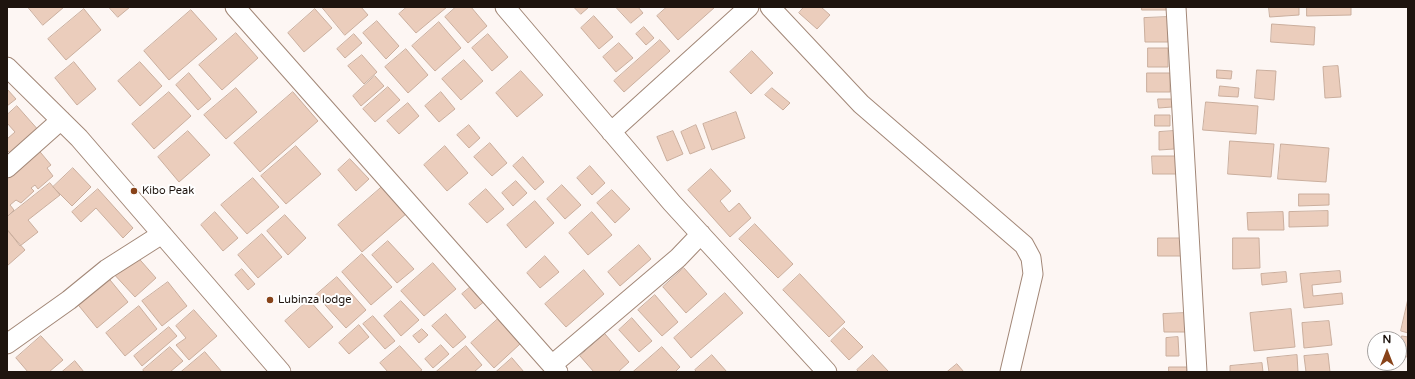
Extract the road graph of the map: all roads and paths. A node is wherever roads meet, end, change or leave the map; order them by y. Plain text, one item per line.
1 (235, 7) edge
2 (505, 7) edge
3 (749, 7) edge
4 (770, 7) edge
5 (1176, 7) edge
6 (7, 67) edge
7 (61, 120) junction
8 (611, 132) junction
9 (7, 168) edge
10 (162, 234) junction
11 (701, 234) junction
12 (7, 344) edge
13 (555, 369) edge
14 (281, 372) edge
15 (827, 372) edge
16 (1010, 372) edge
17 (1197, 372) edge

1 - 13 street
2 - 8 street
3 - 8 street
4 - 16 street
5 - 17 street
6 - 7 street
7 - 9 street
7 - 10 street
8 - 11 street
10 - 12 street
10 - 14 street
11 - 13 street
11 - 15 street

